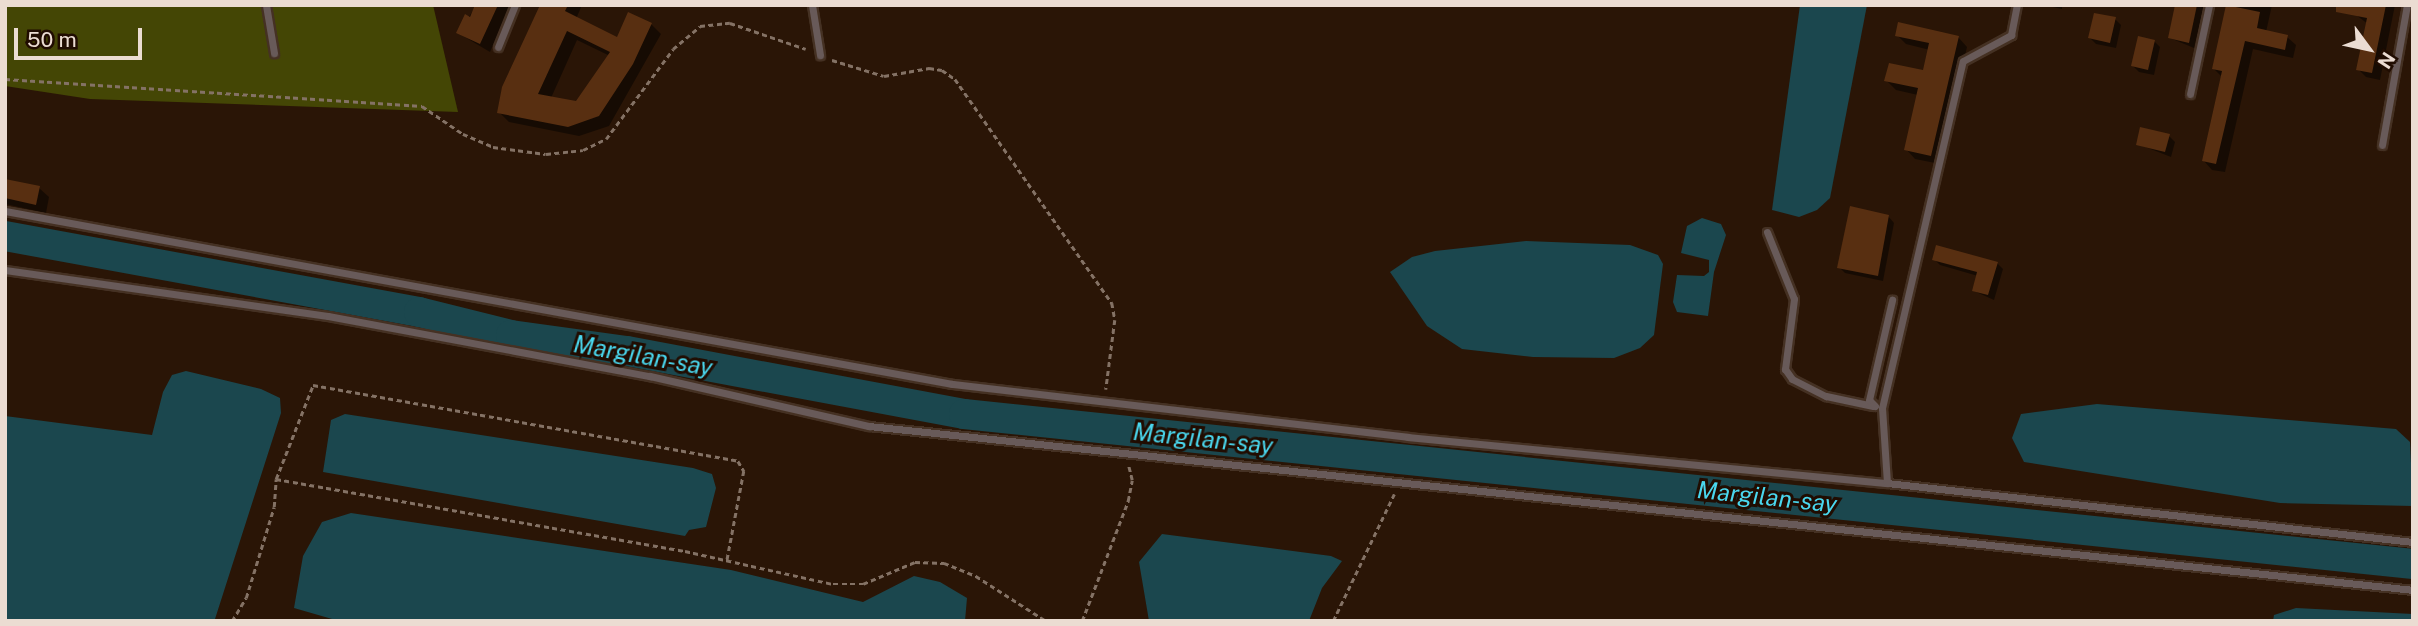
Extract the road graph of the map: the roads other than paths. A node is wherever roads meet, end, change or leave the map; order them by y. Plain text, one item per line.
1 (266, 5) edge
2 (516, 5) edge
3 (812, 5) edge
4 (2017, 5) edge
5 (2209, 5) edge
6 (2407, 5) edge
7 (498, 47) dead end
8 (274, 52) dead end
9 (821, 55) road end
10 (2190, 94) dead end
11 (2382, 145) dead end
12 (5, 211) edge
13 (1767, 232) dead end
14 (5, 270) edge
15 (1892, 300) dead end
16 (1873, 406) junction
17 (1882, 408) junction
18 (1887, 483) junction
19 (2413, 542) edge
20 (2413, 590) edge

1 - 8 lane
2 - 7 lane
3 - 9 lane
4 - 17 lane
5 - 10 lane
6 - 11 lane
12 - 18 lane
13 - 16 lane
14 - 20 lane
15 - 16 lane
16 - 17 lane
17 - 18 lane
18 - 19 lane

